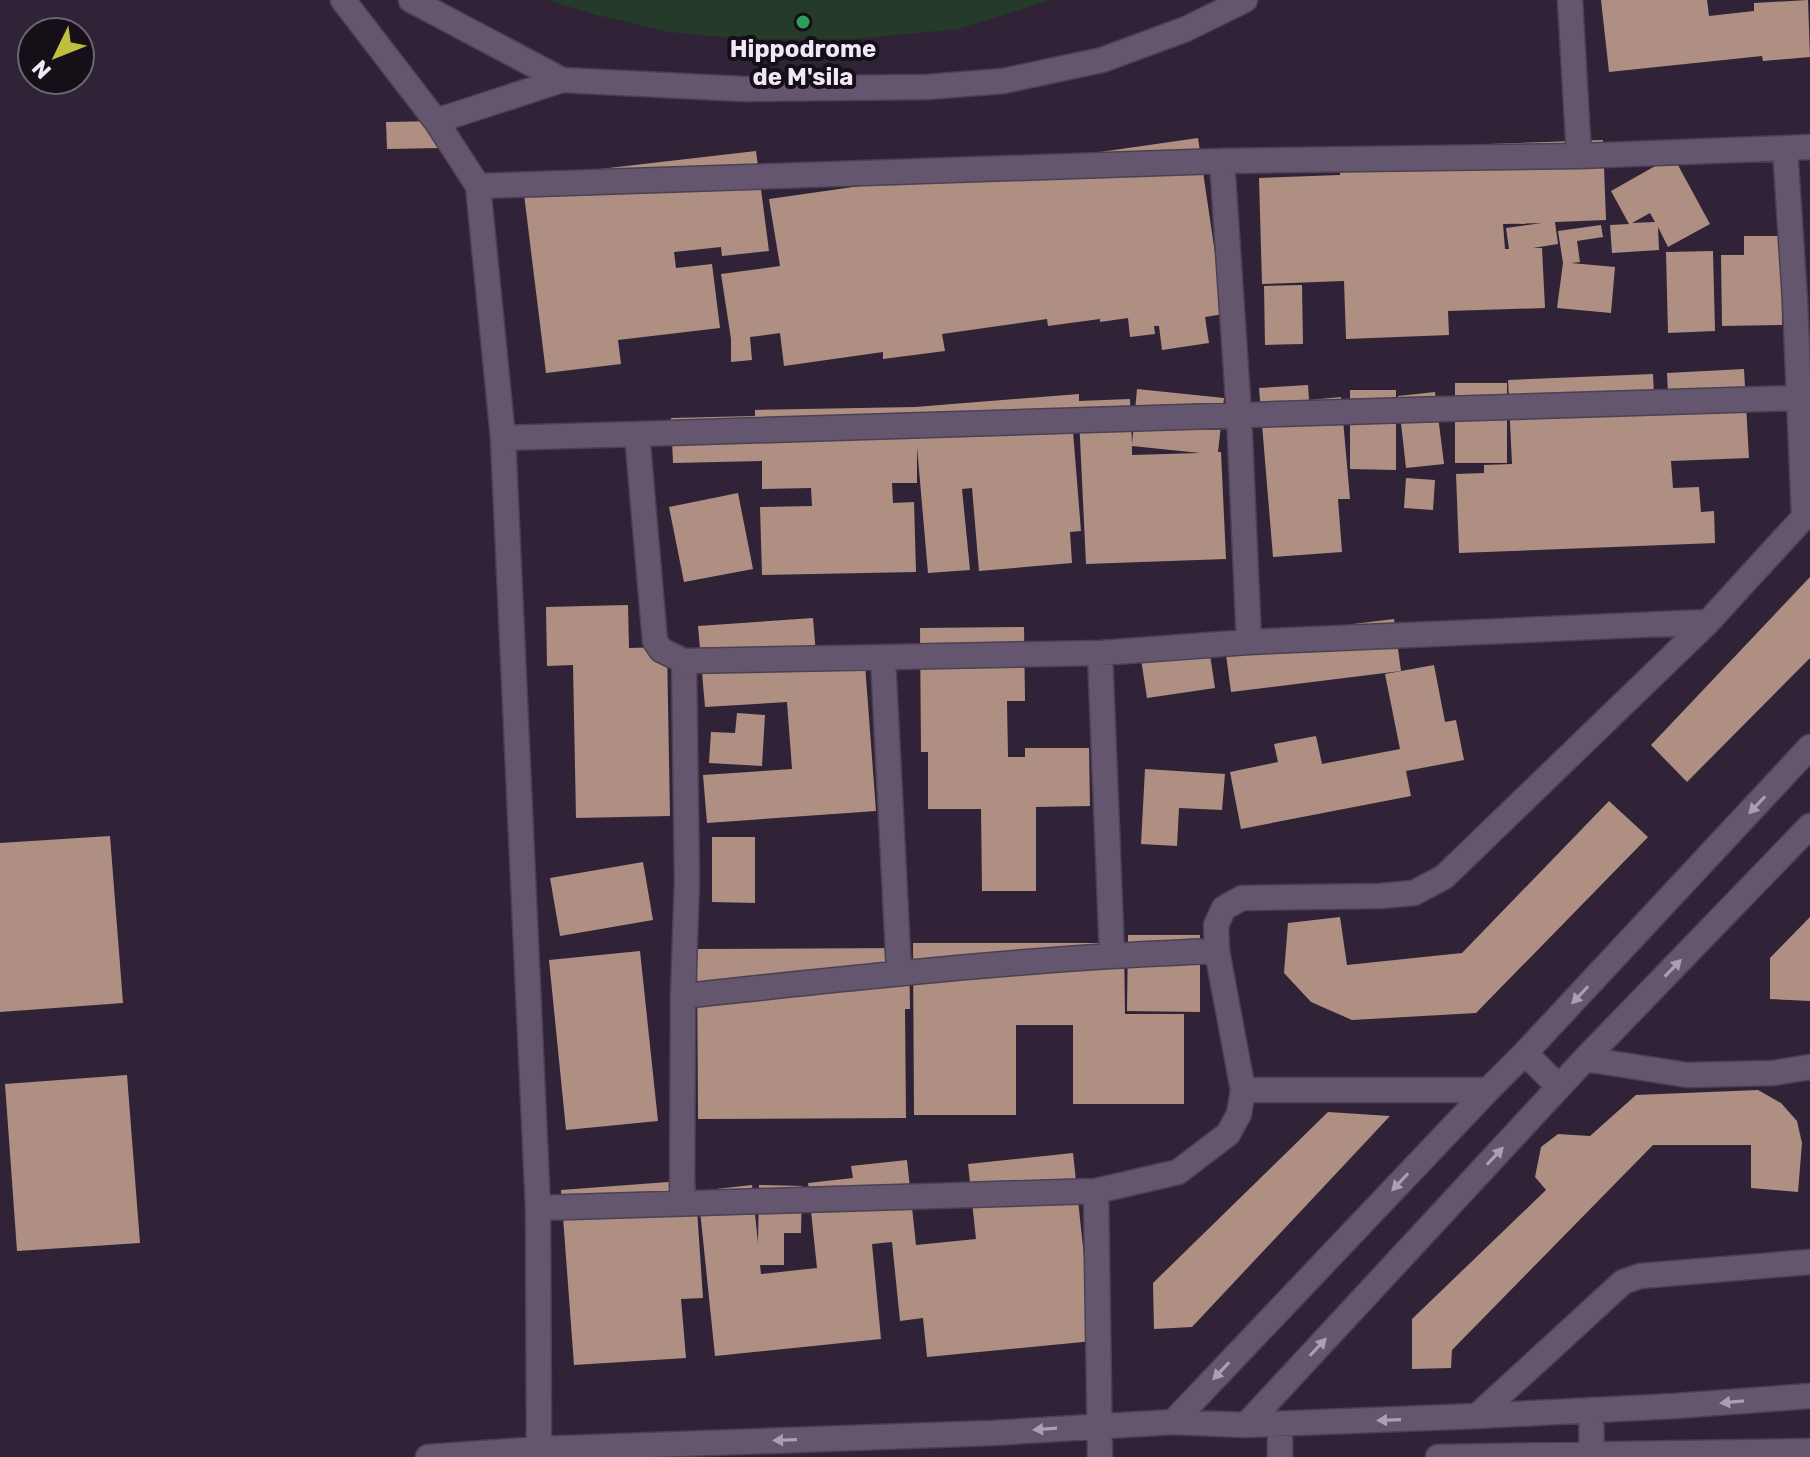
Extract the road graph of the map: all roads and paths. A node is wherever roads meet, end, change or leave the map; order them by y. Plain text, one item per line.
1 (343, 0) edge
2 (411, 0) edge
3 (1245, 0) edge
4 (1570, 0) edge
5 (562, 80) junction
6 (436, 121) junction
7 (1810, 147) edge
8 (1785, 148) junction
9 (1579, 156) junction
10 (1222, 161) junction
11 (478, 186) junction
12 (1803, 302) edge
13 (1797, 398) junction
14 (1239, 415) junction
15 (637, 434) junction
16 (503, 438) junction
17 (1807, 517) edge
18 (1708, 622) junction
19 (1249, 642) junction
20 (1100, 653) junction
21 (883, 658) junction
22 (684, 661) junction
23 (1810, 747) edge
24 (1810, 826) edge
25 (1217, 951) junction
26 (1112, 955) junction
27 (899, 973) junction
28 (683, 996) junction
29 (1525, 1053) junction
30 (1585, 1059) junction
31 (1810, 1067) edge
32 (1559, 1087) junction
33 (1243, 1090) junction
34 (1488, 1090) junction
35 (1096, 1191) junction
36 (682, 1203) junction
37 (538, 1208) junction
38 (1810, 1262) edge
39 (1810, 1396) edge
40 (1591, 1410) junction
41 (1477, 1416) junction
42 (1447, 1417) junction
43 (1173, 1422) junction
44 (1280, 1424) junction
45 (1246, 1425) junction
46 (1099, 1426) junction
47 (702, 1450) edge
48 (1810, 1451) edge
49 (539, 1453) edge
50 (428, 1457) edge
51 (1100, 1457) edge
52 (1280, 1457) edge
53 (1438, 1457) edge
54 (1450, 1457) edge
55 (1592, 1457) edge

1 - 6 street
2 - 5 street
3 - 5 street
4 - 9 street
5 - 6 street
6 - 11 street
7 - 8 street
8 - 9 street
8 - 12 street
9 - 10 street
10 - 11 street
10 - 14 street
11 - 16 street
12 - 13 street
13 - 14 street
13 - 17 street
14 - 15 street
14 - 19 street
15 - 16 street
15 - 22 street
16 - 37 street
17 - 18 street
18 - 19 street
18 - 25 street
19 - 20 street
20 - 21 street
20 - 26 street
21 - 22 street
21 - 27 street
22 - 28 street
23 -> 29 street
30 -> 24 street
25 - 26 street
25 - 33 street
26 - 27 street
27 - 28 street
28 - 36 street
29 - 32 street
29 - 34 street
30 - 31 street
30 - 32 street
45 -> 32 street
33 - 34 street
33 - 35 street
34 -> 43 street
35 - 36 street
35 - 46 street
36 - 37 street
37 - 49 street
38 - 41 street
39 -> 40 street
40 - 41 street
40 - 55 street
41 - 42 street
42 -> 44 street
42 - 54 street
43 - 45 street
43 - 46 street
44 - 45 street
44 - 52 street
46 -> 47 street
46 - 51 street
47 - 49 street
48 - 55 street
49 - 50 street
53 - 54 street
54 - 55 street

